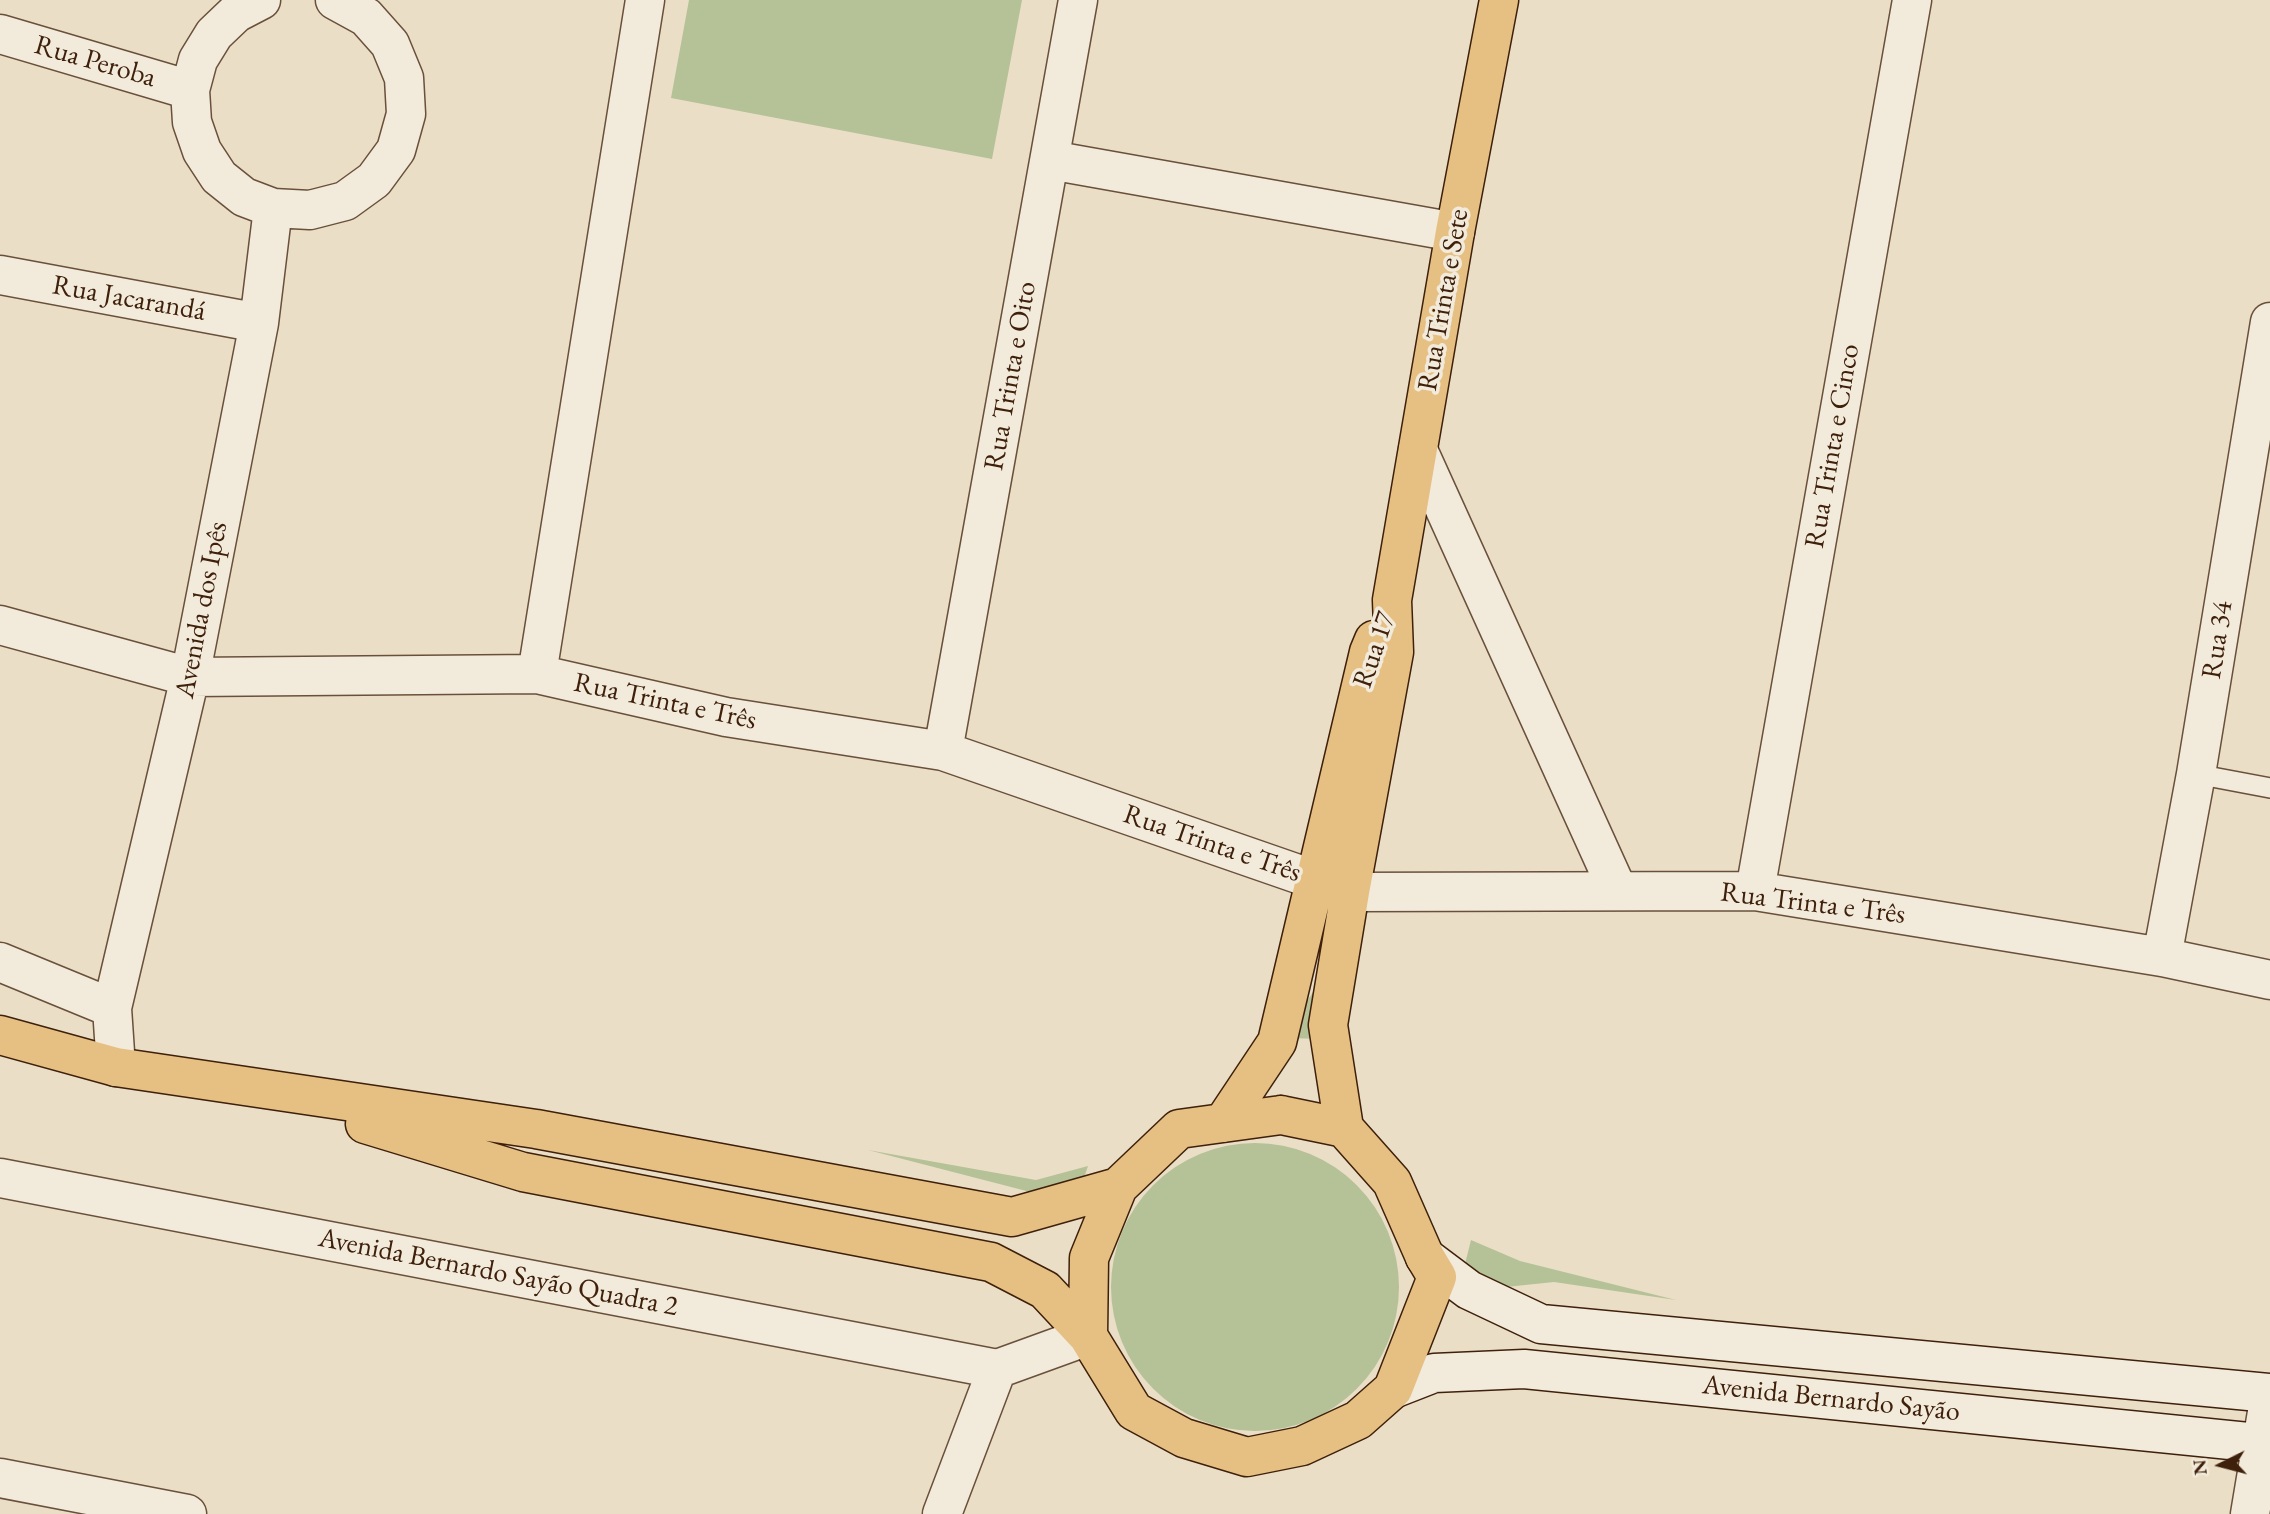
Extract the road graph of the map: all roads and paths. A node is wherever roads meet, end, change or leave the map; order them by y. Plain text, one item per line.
1 (261, 0) edge
2 (335, 0) edge
3 (645, 0) edge
4 (1079, 0) edge
5 (1499, 0) edge
6 (1912, 0) edge
7 (0, 34) edge
8 (190, 90) junction
9 (1050, 160) junction
10 (273, 208) junction
11 (1455, 232) junction
12 (0, 275) edge
13 (2270, 322) edge
14 (259, 323) junction
15 (1418, 450) junction
16 (1392, 600) junction
17 (0, 625) edge
18 (537, 674) junction
19 (190, 677) junction
20 (943, 751) junction
21 (2196, 774) junction
22 (2270, 788) edge
23 (1314, 879) junction
24 (1618, 891) junction
25 (1755, 891) junction
26 (1350, 892) junction
27 (2162, 957) junction
28 (0, 962) edge
29 (2270, 980) edge
30 (112, 1008) junction
31 (0, 1035) edge
32 (116, 1067) junction
33 (246, 1087) junction
34 (1223, 1123) junction
35 (1344, 1128) junction
36 (0, 1178) edge
37 (1118, 1187) junction
38 (1425, 1257) junction
39 (1088, 1336) junction
40 (997, 1369) junction
41 (1393, 1389) junction
42 (2270, 1393) edge
43 (2266, 1443) edge
44 (0, 1478) edge
45 (187, 1514) edge
46 (942, 1514) edge
47 (2250, 1514) edge

1 - 8 street
2 - 10 street
3 - 18 street
4 - 9 street, Rua Trinta e Oito
5 - 11 main road, Rua Trinta e Sete
6 - 25 street, Rua Trinta e Cinco
7 - 8 street, Rua Peroba
8 - 10 street
9 - 11 street
9 - 20 street, Rua Trinta e Oito
10 - 14 street, Avenida dos Ipês
11 - 15 main road, Rua Trinta e Sete
12 - 14 street, Rua Jacarandá
13 - 21 street, Rua 34
14 - 19 street, Avenida dos Ipês
15 - 16 main road, Rua Trinta e Sete
15 - 24 street
16 - 23 main road, Rua 17
16 - 26 main road, Rua 17
17 - 19 street, Rua Trinta e Três
18 - 19 street, Rua Trinta e Três
18 - 20 street, Rua Trinta e Três
19 - 30 street, Avenida dos Ipês
20 - 23 street, Rua Trinta e Três
21 - 22 lane
21 - 27 street, Rua 34
23 - 26 street, Rua Trinta e Três
23 - 34 main road, Rua 17
24 - 25 street, Rua Trinta e Três
24 - 26 street, Rua Trinta e Três
25 - 27 street, Rua Trinta e Três
26 - 35 main road, Rua 17
27 - 29 street, Rua Trinta e Três
28 - 30 street
30 - 32 street, Avenida dos Ipês
31 - 32 main road
32 - 33 main road
33 - 37 main road
33 - 39 main road
34 - 35 main road
34 - 37 main road
35 - 38 main road
36 - 40 street, Avenida Bernardo Sayão Quadra 2
37 - 39 main road
38 - 41 main road
38 - 42 street, Avenida Bernardo Sayão
39 - 40 street
39 - 41 main road
40 - 46 street
41 - 43 street, Avenida Bernardo Sayão
42 - 43 street
43 - 47 street
44 - 45 street

